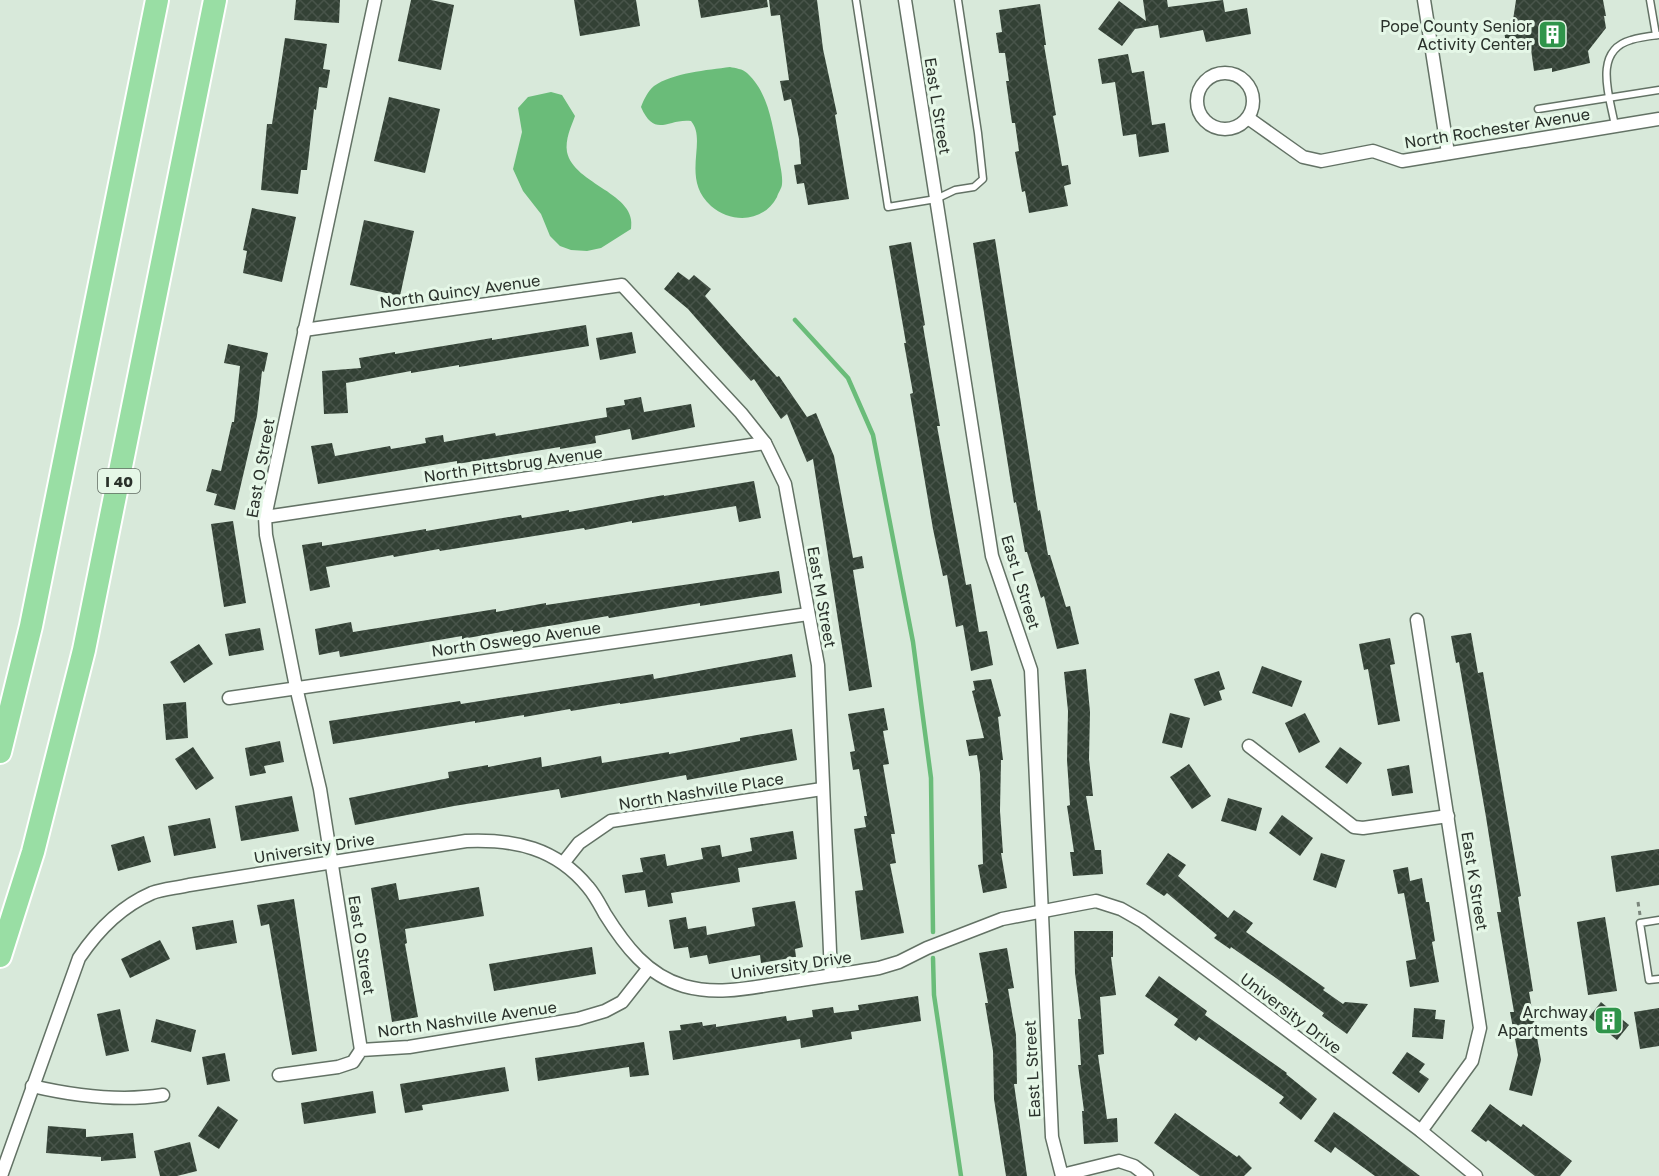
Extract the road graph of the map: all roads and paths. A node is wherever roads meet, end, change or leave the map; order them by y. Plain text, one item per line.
1 (155, 0) edge
2 (217, 0) edge
3 (375, 0) edge
4 (856, 0) edge
5 (905, 0) edge
6 (958, 0) edge
7 (1424, 0) edge
8 (1650, 0) edge
9 (1658, 35) edge
10 (1659, 90) edge
11 (1610, 97) junction
12 (1538, 109) dead end
13 (1248, 118) junction
14 (1659, 119) edge
15 (1615, 126) junction
16 (1448, 153) junction
17 (936, 199) junction
18 (622, 285) joint
19 (304, 330) junction
20 (765, 443) junction
21 (265, 517) junction
22 (808, 614) junction
23 (1417, 620) dead end
24 (296, 687) junction
25 (229, 698) dead end
26 (1250, 746) dead end
27 (0, 753) edge
28 (822, 789) junction
29 (1448, 816) junction
30 (332, 862) junction
31 (564, 862) junction
32 (1042, 912) junction
33 (1659, 920) edge
34 (0, 956) edge
35 (648, 969) junction
36 (831, 975) junction
37 (1659, 979) edge
38 (361, 1050) junction
39 (279, 1075) dead end
40 (32, 1086) junction
41 (163, 1095) dead end
42 (1421, 1131) junction
43 (1062, 1175) edge
44 (1, 1176) edge
45 (1147, 1176) edge
46 (1476, 1176) edge

1 - 27 highway
2 - 34 highway, I 40
3 - 19 street, East O Street
4 - 17 lane
5 - 17 street, East L Street
6 - 17 lane
7 - 16 street
8 - 9 lane
9 - 11 lane
10 - 11 lane
11 - 12 lane
11 - 15 lane
13 - 13 street
13 - 16 street, North Rochester Avenue
14 - 15 street, North Rochester Avenue
15 - 16 street, North Rochester Avenue
17 - 32 street, East L Street
18 - 19 street, North Quincy Avenue
18 - 20 street, East M Street
19 - 21 street, East O Street
20 - 21 street, North Pittsbrug Avenue
20 - 22 street, East M Street
21 - 24 street, East O Street
22 - 24 street, North Oswego Avenue
22 - 28 street, East M Street
23 - 29 street, East K Street
24 - 25 street, North Oswego Avenue
24 - 30 street, East O Street
26 - 29 street
28 - 31 street, North Nashville Place
28 - 36 street, East M Street
29 - 42 street, East K Street
30 - 31 street, University Drive
30 - 38 street, East O Street
30 - 40 street, University Drive
31 - 35 street, University Drive
32 - 36 street, University Drive
32 - 42 street, University Drive
32 - 43 street, East L Street
33 - 37 lane
35 - 36 street, University Drive
35 - 38 street, North Nashville Avenue
38 - 39 street, North Nashville Avenue
40 - 41 street
40 - 44 street, University Drive
42 - 46 street, University Drive
43 - 45 street

